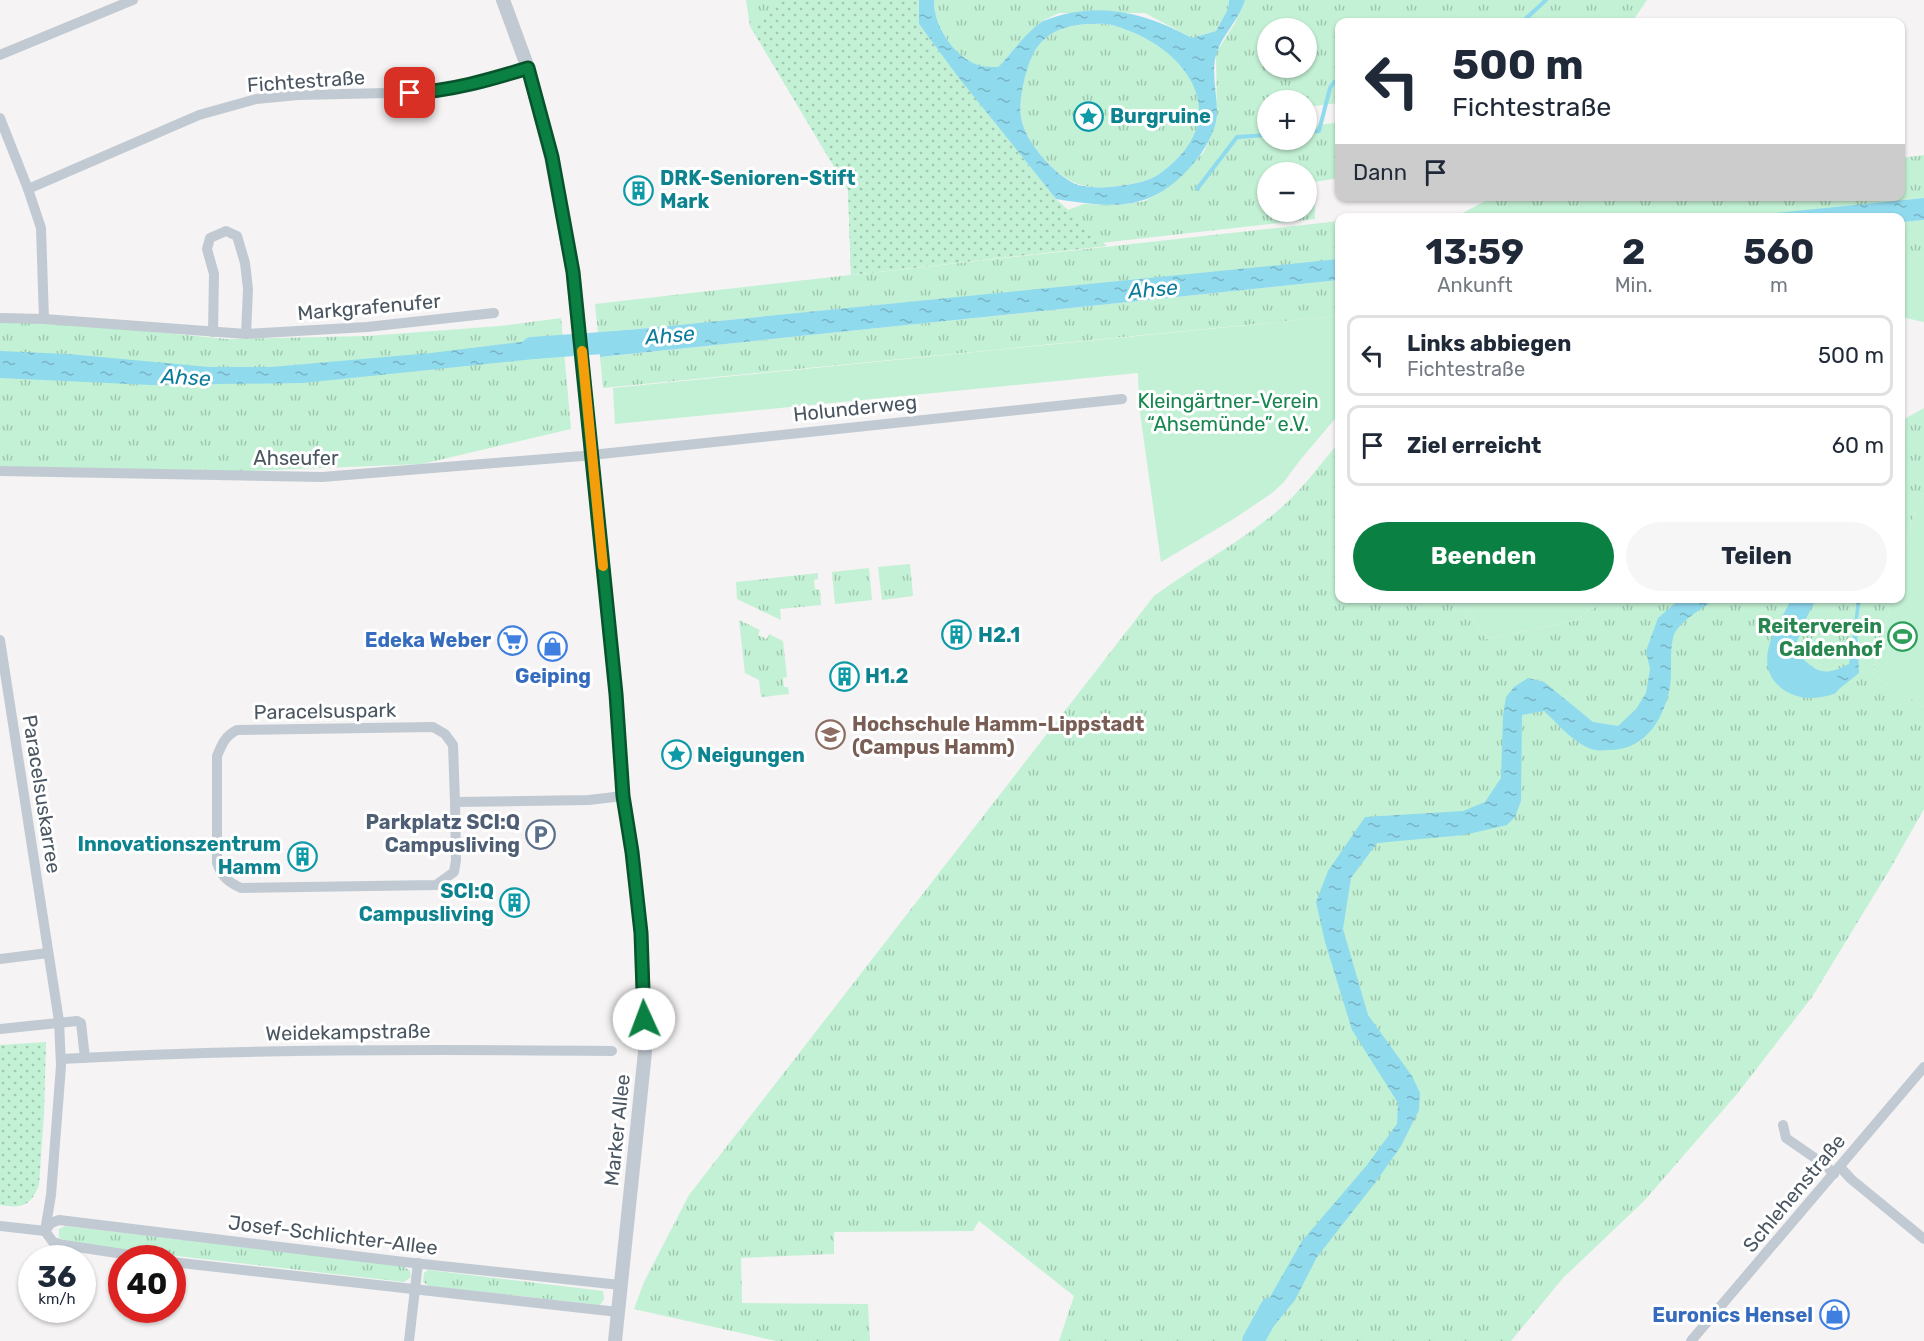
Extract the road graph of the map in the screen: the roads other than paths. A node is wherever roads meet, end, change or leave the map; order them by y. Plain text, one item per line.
1 (134, 0) edge
2 (503, 0) edge
3 (0, 55) edge
4 (528, 68) junction
5 (1, 124) edge
6 (28, 189) junction
7 (494, 313) dead end
8 (0, 318) edge
9 (44, 319) junction
10 (213, 332) junction
11 (246, 334) junction
12 (1122, 399) dead end
13 (592, 454) junction
14 (0, 471) edge
15 (0, 640) edge
16 (623, 796) junction
17 (454, 802) junction
18 (48, 953) junction
19 (0, 959) edge
20 (58, 1016) junction
21 (0, 1029) edge
22 (612, 1051) dead end
23 (85, 1058) junction
24 (61, 1059) junction
25 (1924, 1067) edge
26 (1783, 1125) dead end
27 (1837, 1170) junction
28 (0, 1226) edge
29 (45, 1231) junction
30 (1924, 1239) edge
31 (108, 1252) edge
32 (418, 1263) junction
33 (186, 1264) edge
34 (620, 1285) junction
35 (415, 1289) junction
36 (622, 1305) junction
37 (409, 1341) edge
38 (615, 1341) edge
39 (1691, 1341) edge

1 - 3 street
2 - 4 street, Marker Allee
4 - 6 street, Fichtestraße
4 - 13 street, Marker Allee
5 - 6 street
6 - 9 street
7 - 11 street, Markgrafenufer
8 - 9 street, Markgrafenufer
9 - 10 street, Markgrafenufer
10 - 11 street, Markgrafenufer
10 - 11 street
12 - 13 street, Holunderweg
13 - 14 street, Ahseufer
13 - 16 street, Marker Allee
15 - 18 street, Paracelsuskarree
16 - 17 street
16 - 34 street, Marker Allee
17 - 17 street, Paracelsuspark
18 - 19 street
18 - 20 street, Paracelsuskarree
20 - 21 street
20 - 23 street
20 - 24 street, Paracelsuskarree
22 - 23 street, Weidekampstraße
23 - 24 street, Weidekampstraße
24 - 29 street, Paracelsuskarree
25 - 27 street, Schlehenstraße
26 - 27 street
27 - 30 street
27 - 39 street, Schlehenstraße
28 - 29 street, Josef-Schlichter-Allee
29 - 31 street, Josef-Schlichter-Allee
29 - 32 street, Josef-Schlichter-Allee
32 - 34 street, Josef-Schlichter-Allee
32 - 35 street
33 - 35 street
34 - 36 street, Marker Allee
35 - 36 street
35 - 37 street
36 - 38 street, Marker Allee

